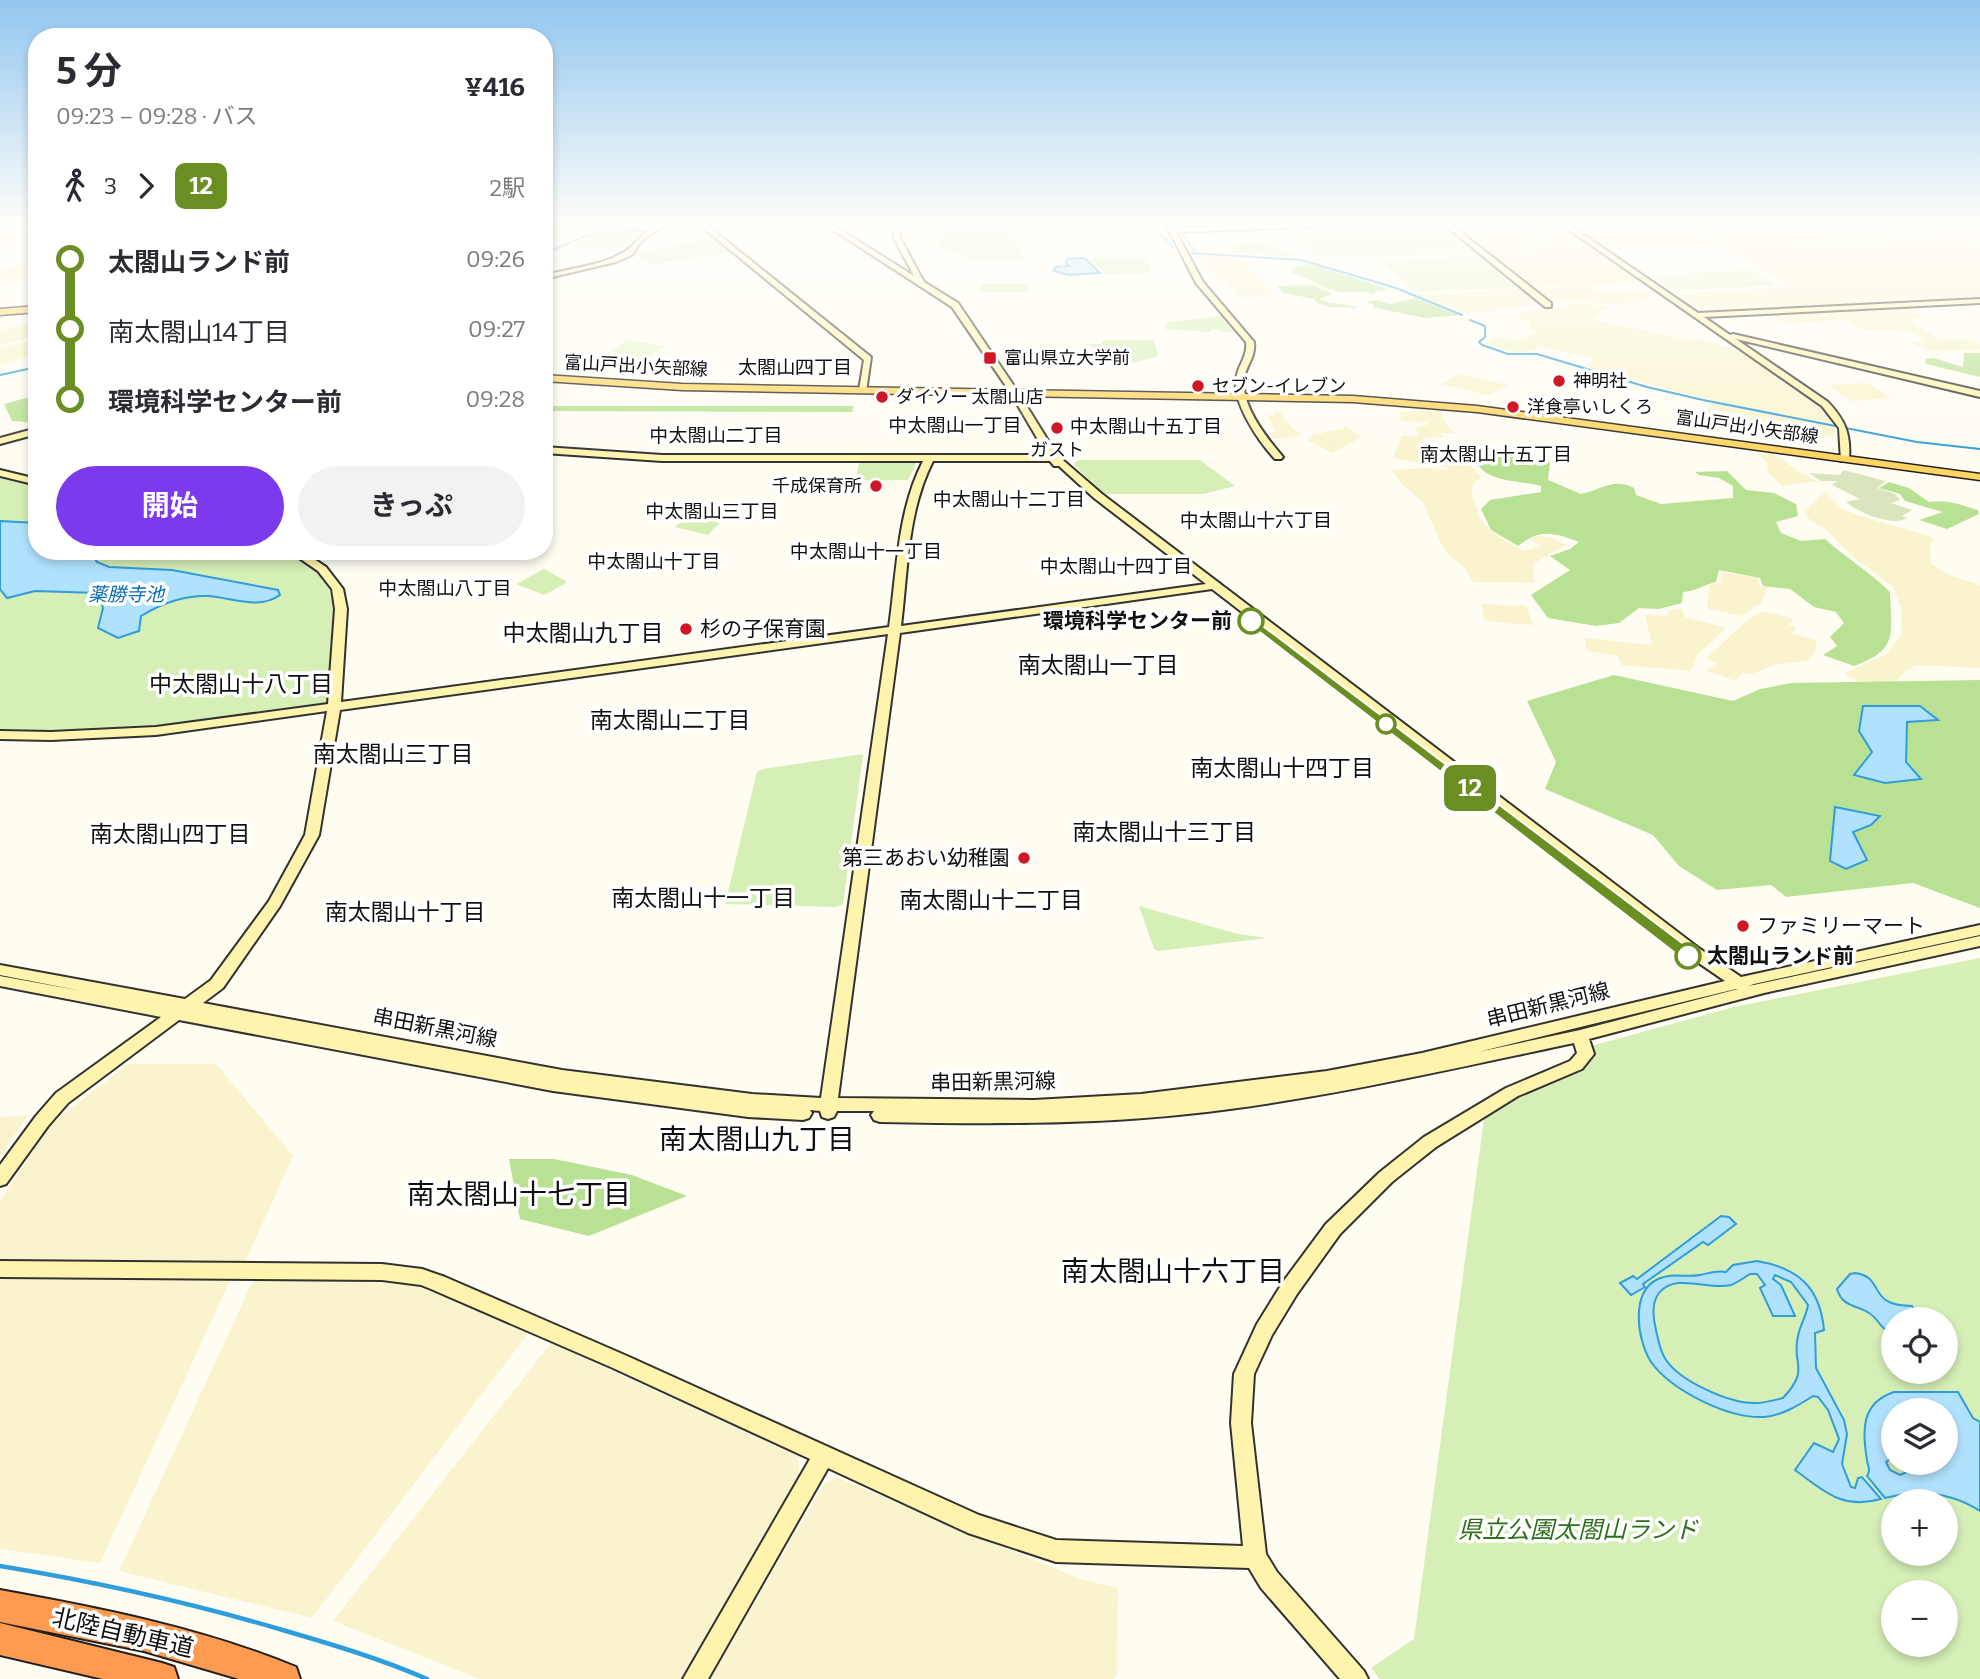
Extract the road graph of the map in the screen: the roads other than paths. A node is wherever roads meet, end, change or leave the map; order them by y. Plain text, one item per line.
1 (796, 300) edge
2 (946, 300) edge
3 (1215, 300) edge
4 (1542, 300) edge
5 (1675, 300) edge
6 (1980, 301) edge
7 (1548, 305) dead end
8 (28, 310) edge
9 (0, 312) edge
10 (1696, 315) junction
11 (1725, 334) junction
12 (553, 379) edge
13 (863, 390) junction
14 (1014, 392) junction
15 (1980, 394) edge
16 (1241, 396) junction
17 (28, 433) edge
18 (0, 440) edge
19 (553, 451) edge
20 (1278, 457) dead end
21 (1056, 458) junction
22 (1844, 458) junction
23 (929, 459) junction
24 (0, 473) edge
25 (1980, 477) edge
26 (28, 480) edge
27 (308, 560) edge
28 (1208, 587) junction
29 (893, 631) junction
30 (334, 707) junction
31 (0, 735) edge
32 (1980, 930) edge
33 (1980, 941) edge
34 (0, 970) edge
35 (0, 981) edge
36 (1740, 988) junction
37 (183, 1009) junction
38 (1580, 1035) junction
39 (829, 1110) junction
40 (0, 1179) edge
41 (0, 1269) edge
42 (823, 1457) junction
43 (1255, 1558) junction
44 (0, 1606) edge
45 (0, 1639) edge
46 (162, 1679) edge
47 (284, 1679) edge
48 (695, 1679) edge
49 (1356, 1679) edge

1 - 13 street
2 - 14 street
3 - 16 street
4 - 7 street
5 - 10 street
6 - 10 street
8 - 9 main road
10 - 11 street
11 - 15 street
11 - 22 street
12 - 13 main road, 富山戸出小矢部線
13 - 14 main road, 富山戸出小矢部線
14 - 16 main road, 富山戸出小矢部線
14 - 21 street
16 - 20 street
16 - 22 main road, 富山戸出小矢部線
17 - 18 street
19 - 23 street
21 - 23 street
21 - 28 street
21 - 36 street
22 - 25 main road, 富山戸出小矢部線
23 - 29 street
24 - 26 street
27 - 30 street
28 - 29 street
28 - 36 street
29 - 30 street
29 - 39 street
30 - 31 street
30 - 37 street
32 - 36 street, 串田新黒河線
33 - 36 street, 串田新黒河線
34 - 37 street, 串田新黒河線
35 - 37 street, 串田新黒河線
36 - 38 street, 串田新黒河線
36 - 39 street, 串田新黒河線
37 - 39 street, 串田新黒河線
37 - 40 street
38 - 39 street, 串田新黒河線
38 - 43 street
41 - 42 street
42 - 43 street
42 - 48 street
43 - 49 street
44 - 47 highway, 北陸自動車道
45 - 46 highway, 北陸自動車道

